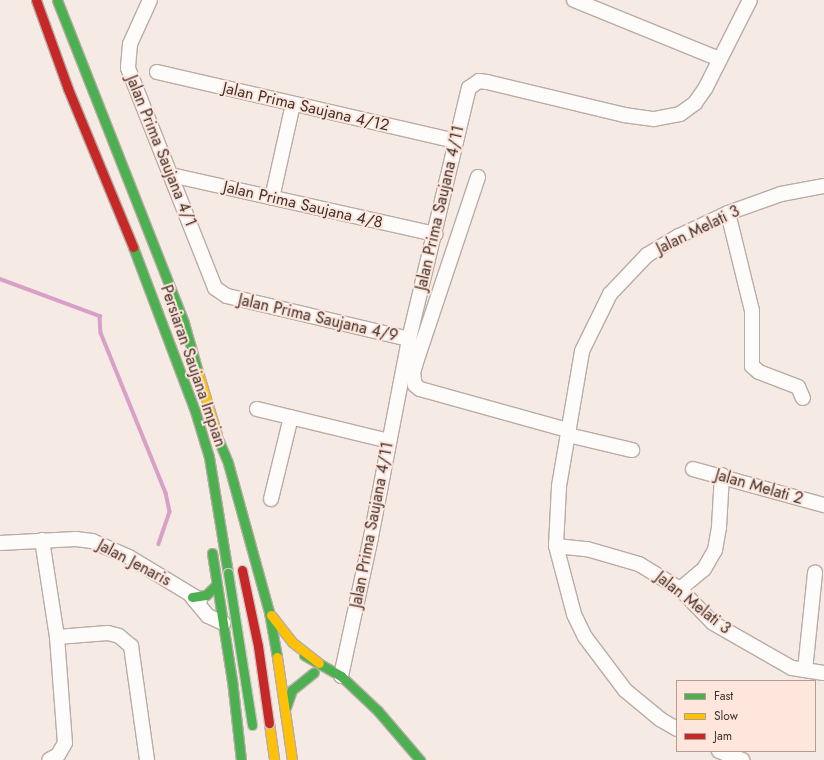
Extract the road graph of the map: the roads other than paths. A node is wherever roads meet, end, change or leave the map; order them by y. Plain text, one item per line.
1 (36, 0) edge
2 (57, 0) edge
3 (150, 0) edge
4 (574, 0) edge
5 (750, 0) edge
6 (719, 59) junction
7 (157, 72) dead end
8 (293, 104) junction
9 (456, 141) junction
10 (171, 175) junction
11 (478, 177) dead end
12 (824, 186) edge
13 (272, 198) junction
14 (728, 213) junction
15 (434, 234) junction
16 (227, 296) joint
17 (409, 339) junction
18 (803, 398) dead end
19 (257, 409) dead end
20 (195, 411) junction
21 (291, 417) junction
22 (568, 432) junction
23 (218, 439) junction
24 (389, 441) junction
25 (632, 450) dead end
26 (199, 456) dead end
27 (693, 469) dead end
28 (722, 475) junction
29 (271, 499) dead end
30 (824, 505) edge
31 (232, 516) dead end
32 (42, 540) junction
33 (210, 540) dead end
34 (0, 543) edge
35 (556, 546) junction
36 (241, 566) dead end
37 (815, 573) dead end
38 (216, 585) junction
39 (680, 589) junction
40 (192, 597) junction
41 (220, 609) junction
42 (269, 612) junction
43 (223, 624) junction
44 (57, 637) junction
45 (274, 638) junction
46 (276, 653) junction
47 (290, 659) dead end
48 (319, 663) junction
49 (302, 666) dead end
50 (805, 670) junction
51 (314, 672) junction
52 (824, 673) edge
53 (341, 676) junction
54 (358, 693) junction
55 (286, 708) junction
56 (252, 728) dead end
57 (676, 728) edge
58 (722, 752) edge
59 (48, 760) edge
60 (147, 760) edge
61 (241, 760) edge
62 (274, 760) edge
63 (292, 760) edge
64 (420, 760) edge
65 (742, 760) edge

1 - 20 main road, Persiaran Saujana Impian
2 - 23 main road, Persiaran Saujana Impian
3 - 10 street, Jalan Prima Saujana 4/1
4 - 6 street
5 - 6 street, Jalan Prima Saujana 4/11
6 - 9 street, Jalan Prima Saujana 4/11
7 - 8 street, Jalan Prima Saujana 4/12
8 - 9 street, Jalan Prima Saujana 4/12
8 - 13 street
9 - 15 street, Jalan Prima Saujana 4/11
10 - 13 street, Jalan Prima Saujana 4/8
10 - 16 street, Jalan Prima Saujana 4/1
11 - 22 street
12 - 14 street, Jalan Melati 3
13 - 15 street, Jalan Prima Saujana 4/8
14 - 18 street
14 - 22 street, Jalan Melati 3
15 - 17 street, Jalan Prima Saujana 4/11
16 - 17 street, Jalan Prima Saujana 4/9
17 - 24 street, Jalan Prima Saujana 4/11
19 - 21 street
20 - 26 main road
20 - 56 main road, Persiaran Saujana Impian, bridge
21 - 24 street
21 - 29 street
22 - 25 street
22 - 35 street, Jalan Melati 3
23 - 31 main road, Persiaran Saujana Impian
23 - 42 main road
24 - 53 street, Jalan Prima Saujana 4/11
27 - 28 street, Jalan Melati 2
28 - 30 street, Jalan Melati 2
28 - 39 street
32 - 34 street, Jalan Jenaris
32 - 40 street, Jalan Jenaris
32 - 44 street
33 - 38 main road
35 - 39 street, Jalan Melati 3
35 - 57 street, Jalan Melati 3
36 - 62 main road, bridge
37 - 50 street
38 - 40 main road
38 - 41 main road
39 - 50 street, Jalan Melati 3
40 - 41 street, Jalan Jenaris
40 - 43 street, Jalan Jenaris
41 - 43 main road
41 - 45 main road
42 - 45 main road
42 - 48 main road
43 - 46 main road
43 - 61 main road
44 - 59 street
44 - 60 street
45 - 46 main road
45 - 48 main road
46 - 47 main road
46 - 55 main road
48 - 53 main road
49 - 51 main road
50 - 52 street, Jalan Melati 3
51 - 54 main road
51 - 55 main road
53 - 54 main road
54 - 64 main road
55 - 63 main road
58 - 65 street

